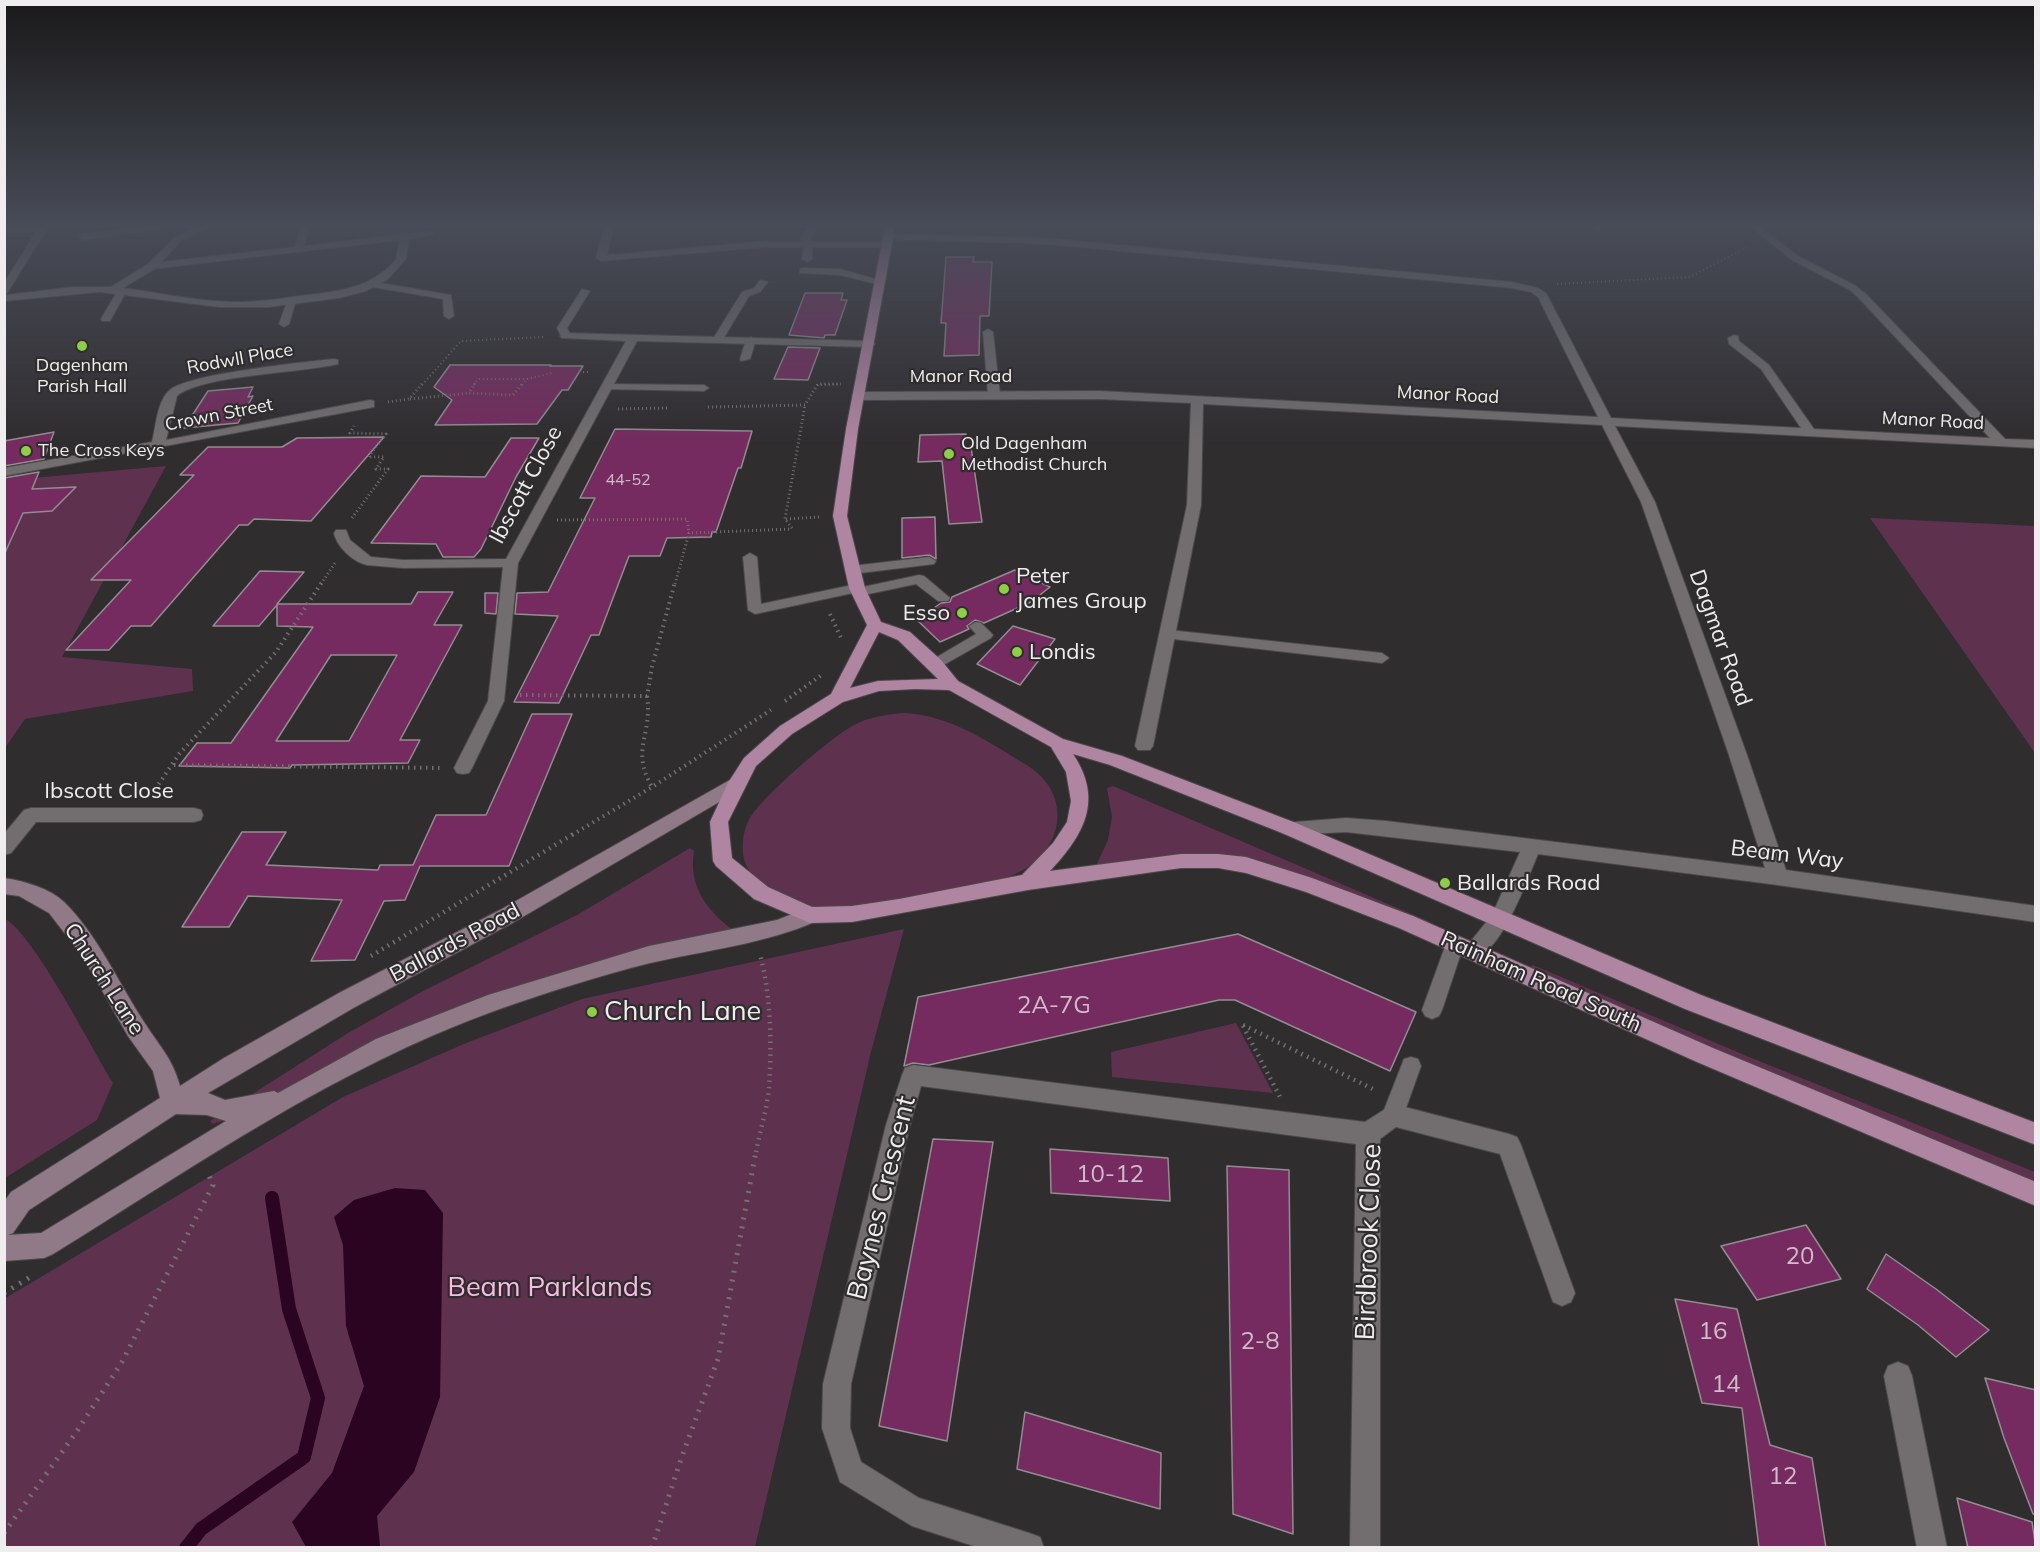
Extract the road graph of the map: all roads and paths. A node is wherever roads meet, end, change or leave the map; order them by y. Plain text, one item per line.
1 (114, 299) edge
2 (184, 299) edge
3 (304, 299) edge
4 (448, 299) edge
5 (580, 299) edge
6 (742, 299) edge
7 (878, 299) edge
8 (1544, 299) edge
9 (1865, 299) edge
10 (291, 301) junction
11 (449, 316) dead end
12 (106, 319) dead end
13 (284, 324) dead end
14 (988, 332) dead end
15 (566, 336) junction
16 (633, 338) junction
17 (1734, 338) dead end
18 (717, 339) junction
19 (751, 340) junction
20 (869, 344) junction
21 (745, 359) dead end
22 (334, 362) dead end
23 (552, 373) dead end
24 (527, 379) junction
25 (607, 387) junction
26 (704, 388) dead end
27 (859, 390) junction
28 (469, 393) junction
29 (994, 395) junction
30 (409, 399) junction
31 (1197, 400) junction
32 (365, 405) junction
33 (805, 405) junction
34 (675, 408) dead end
35 (699, 408) dead end
36 (593, 410) junction
37 (1606, 420) junction
38 (1810, 432) junction
39 (2001, 442) junction
40 (2036, 444) edge
41 (158, 445) junction
42 (4, 472) edge
43 (840, 516) junction
44 (785, 519) junction
45 (535, 520) junction
46 (341, 533) joint
47 (689, 533) junction
48 (358, 553) junction
49 (750, 557) dead end
50 (929, 561) dead end
51 (511, 563) junction
52 (852, 570) junction
53 (858, 590) junction
54 (823, 596) junction
55 (944, 598) dead end
56 (875, 625) junction
57 (976, 626) dead end
58 (1168, 635) junction
59 (844, 651) dead end
60 (1382, 658) dead end
61 (935, 664) junction
62 (828, 670) dead end
63 (952, 686) junction
64 (647, 696) junction
65 (837, 698) junction
66 (496, 701) junction
67 (1057, 743) junction
68 (1144, 746) dead end
69 (173, 765) junction
70 (463, 768) joint
71 (737, 783) junction
72 (652, 787) junction
73 (137, 815) junction
74 (194, 815) dead end
75 (1288, 828) junction
76 (4, 848) edge
77 (1531, 848) junction
78 (1778, 877) junction
79 (1028, 882) junction
80 (4, 886) edge
81 (2036, 914) edge
82 (810, 915) junction
83 (1500, 920) junction
84 (1464, 947) junction
85 (749, 956) dead end
86 (368, 958) dead end
87 (1432, 1010) dead end
88 (1411, 1066) dead end
89 (1379, 1093) dead end
90 (288, 1100) junction
91 (1283, 1101) dead end
92 (173, 1103) junction
93 (1393, 1115) junction
94 (1368, 1134) junction
95 (2036, 1134) edge
96 (217, 1164) dead end
97 (207, 1170) junction
98 (197, 1176) dead end
99 (2036, 1194) edge
100 (4, 1224) edge
101 (4, 1248) edge
102 (35, 1274) dead end
103 (4, 1293) edge
104 (1562, 1293) dead end
105 (1898, 1376) dead end
106 (4, 1533) edge
107 (652, 1548) edge
108 (1029, 1548) edge
109 (1365, 1548) edge
110 (1932, 1548) edge

1 - 12 lane
2 - 10 street
3 - 10 street
4 - 11 lane
5 - 15 lane
6 - 18 lane
7 - 20 main road
8 - 37 street, Dagmar Road
9 - 39 street
10 - 13 lane
14 - 29 lane
15 - 16 street
15 - 30 path
16 - 18 street
16 - 25 street, Ibscott Close
17 - 38 street
18 - 19 street
19 - 20 street
19 - 21 lane
20 - 27 main road
22 - 41 street, Rodwll Place
23 - 24 path
24 - 28 path
24 - 28 path
25 - 26 lane
25 - 36 street, Ibscott Close
27 - 29 street, Manor Road
27 - 33 path
27 - 43 main road
28 - 30 path
29 - 31 street, Manor Road
30 - 32 path
31 - 37 street, Manor Road
31 - 58 street
32 - 41 street, Crown Street
32 - 46 path
33 - 35 path
33 - 44 path
34 - 36 path
36 - 45 street, Ibscott Close
37 - 38 street, Manor Road
37 - 78 street, Dagmar Road
38 - 39 street, Manor Road
39 - 40 street, Manor Road
41 - 42 street, Crown Street
43 - 44 path
43 - 52 main road
44 - 47 path
45 - 47 path
45 - 51 street, Ibscott Close
46 - 48 street
47 - 64 path
48 - 51 street
48 - 69 path
49 - 54 lane
50 - 52 lane
51 - 66 street, Ibscott Close
52 - 53 main road
53 - 54 lane
53 - 55 lane
53 - 56 main road
54 - 59 path
56 - 61 main road
56 - 65 main road
57 - 61 lane
58 - 60 lane
58 - 68 street
61 - 63 main road
62 - 72 path
63 - 65 main road
63 - 67 main road, Rainham Road South
64 - 66 path
64 - 72 path
65 - 71 main road
66 - 70 street, Ibscott Close
67 - 75 main road, Rainham Road South
67 - 79 main road
69 - 70 path
69 - 73 path
71 - 82 main road
71 - 92 main road, Ballards Road
72 - 86 path
73 - 74 street, Ibscott Close
73 - 76 street, Ibscott Close
75 - 77 street, Beam Way
75 - 83 main road, Rainham Road South
77 - 78 street, Beam Way
77 - 83 street
78 - 81 street, Beam Way
79 - 82 main road, Rainham Road South
79 - 84 main road, Rainham Road South
80 - 92 main road, Church Lane
82 - 90 main road
83 - 84 street
83 - 95 main road, Rainham Road South
84 - 87 lane
84 - 99 main road, Rainham Road South
85 - 107 path
88 - 93 lane
89 - 91 path
90 - 92 main road
90 - 101 main road
92 - 100 main road, Ballards Road
93 - 94 street, Birdbrook Close
93 - 104 street, Birdbrook Close
94 - 108 street, Baynes Crescent
94 - 109 street, Birdbrook Close
96 - 97 path
97 - 98 path
97 - 106 path
102 - 103 path
105 - 110 street

